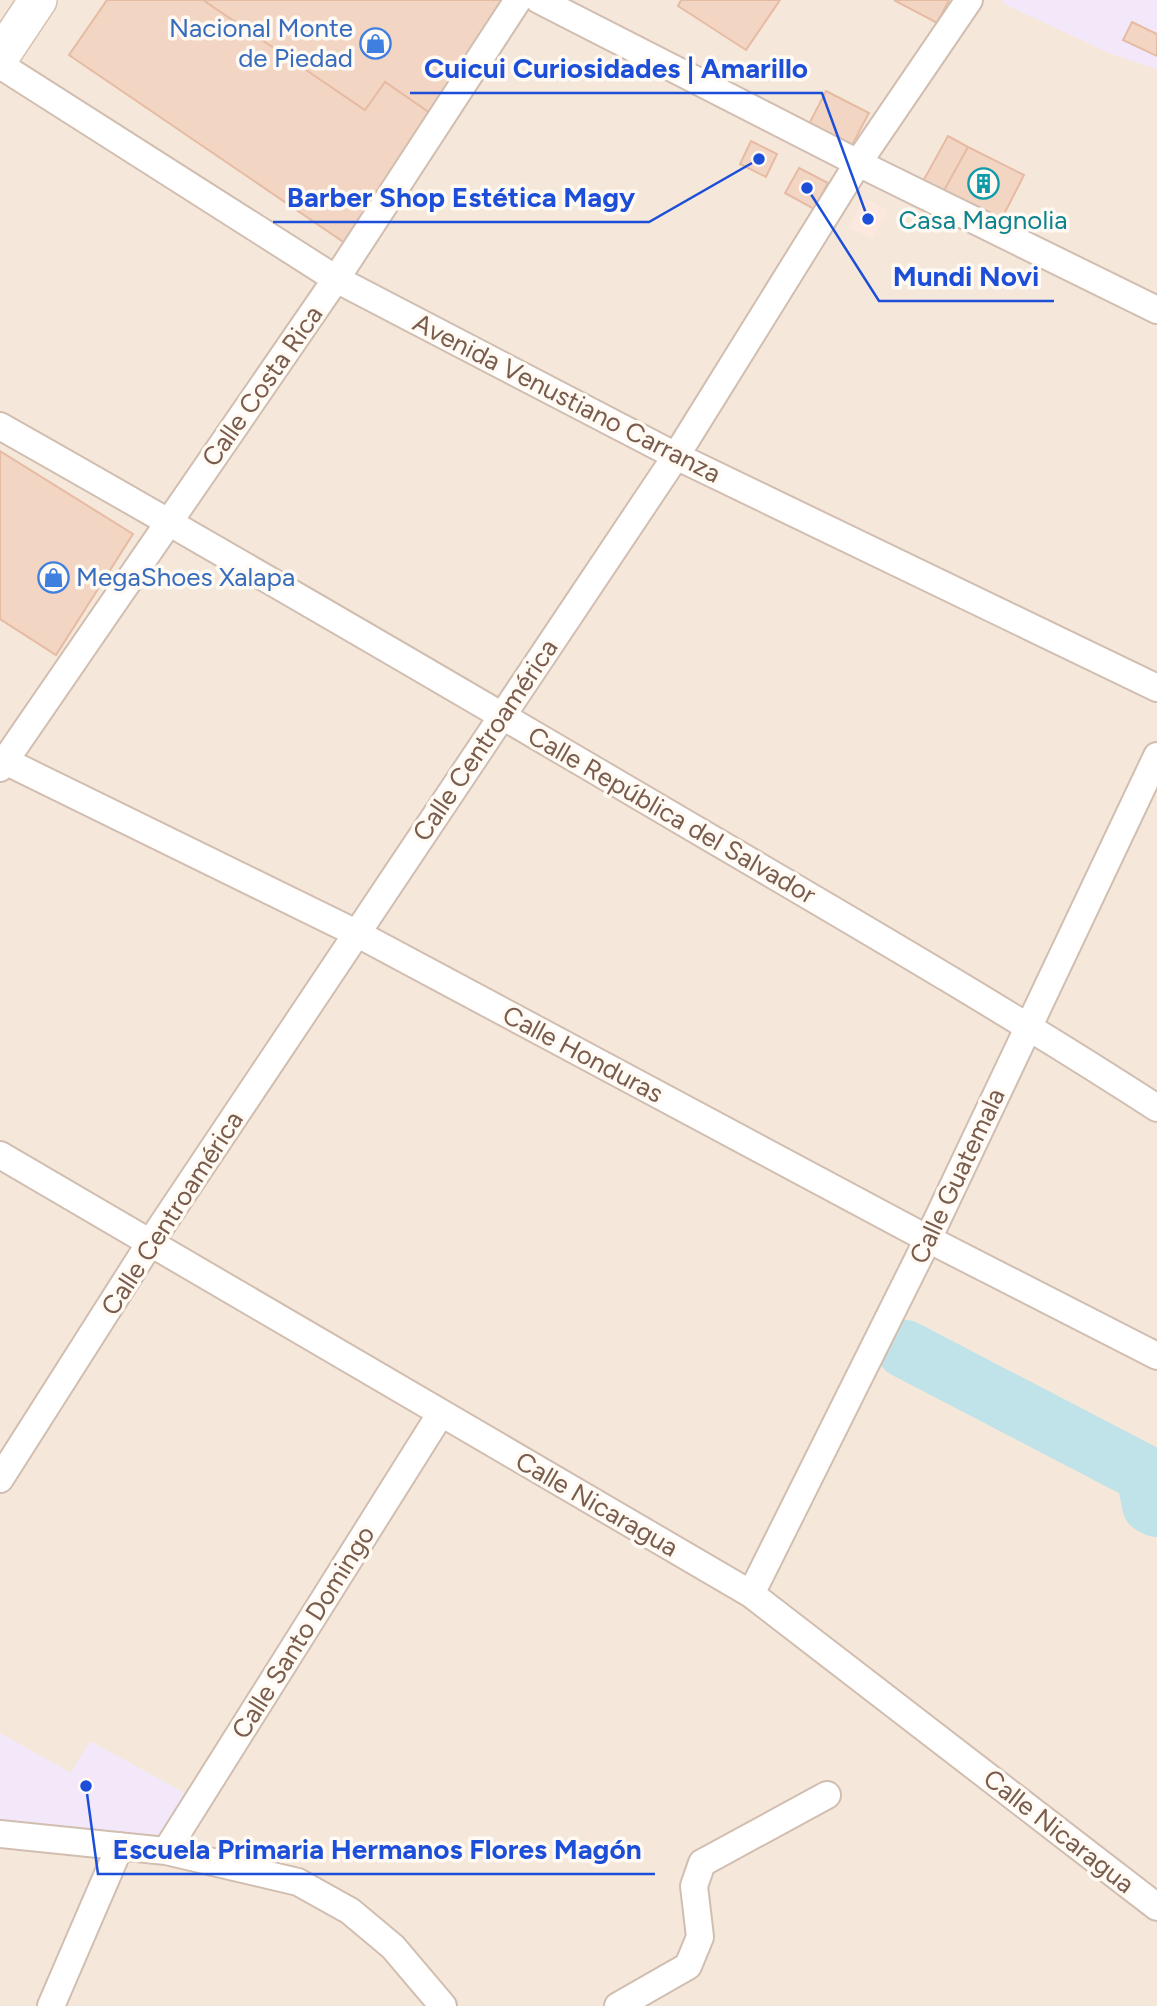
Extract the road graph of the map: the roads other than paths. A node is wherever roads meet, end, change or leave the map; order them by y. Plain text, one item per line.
1 (517, 0) edge
2 (539, 0) edge
3 (969, 0) edge
4 (23, 11) edge
5 (0, 57) edge
6 (0, 65) edge
7 (858, 163) junction
8 (336, 279) junction
9 (1157, 310) edge
10 (0, 426) edge
11 (676, 456) junction
12 (169, 522) junction
13 (1157, 688) edge
14 (501, 715) junction
15 (1157, 756) edge
16 (3, 764) edge
17 (358, 934) junction
18 (1029, 1026) junction
19 (1157, 1108) edge
20 (0, 1155) edge
21 (928, 1239) junction
22 (150, 1243) junction
23 (1157, 1356) edge
24 (441, 1413) junction
25 (0, 1479) edge
26 (751, 1594) junction
27 (827, 1795) dead end
28 (0, 1834) edge
29 (120, 1846) junction
30 (166, 1851) junction
31 (1157, 1906) edge
32 (51, 2006) edge
33 (443, 2006) edge
34 (618, 2006) edge

1 - 8 street, Calle Costa Rica
2 - 7 street
3 - 7 street, Calle Centroamérica
4 - 5 main road
6 - 8 street, Avenida Venustiano Carranza
7 - 9 street
7 - 11 street, Calle Centroamérica
8 - 11 street, Avenida Venustiano Carranza
8 - 12 street, Calle Costa Rica
10 - 12 street, Calle República del Salvador
11 - 13 street, Avenida Venustiano Carranza
11 - 14 street, Calle Centroamérica
12 - 14 street, Calle República del Salvador
12 - 16 street, Calle Costa Rica
14 - 17 street, Calle Centroamérica
14 - 18 street, Calle República del Salvador
15 - 18 street, Calle Guatemala
16 - 17 street, Calle Honduras
17 - 21 street, Calle Honduras
17 - 22 street, Calle Centroamérica
18 - 19 street, Calle República del Salvador
18 - 21 street, Calle Guatemala
20 - 22 street, Calle Nicaragua
21 - 23 street, Calle Honduras
21 - 26 street, Calle Guatemala
22 - 24 street, Calle Nicaragua
22 - 25 street, Calle Centroamérica
24 - 26 street, Calle Nicaragua
24 - 30 street, Calle Santo Domingo
26 - 31 street, Calle Nicaragua
27 - 34 street
28 - 29 street
29 - 30 street
29 - 32 street
30 - 33 street

